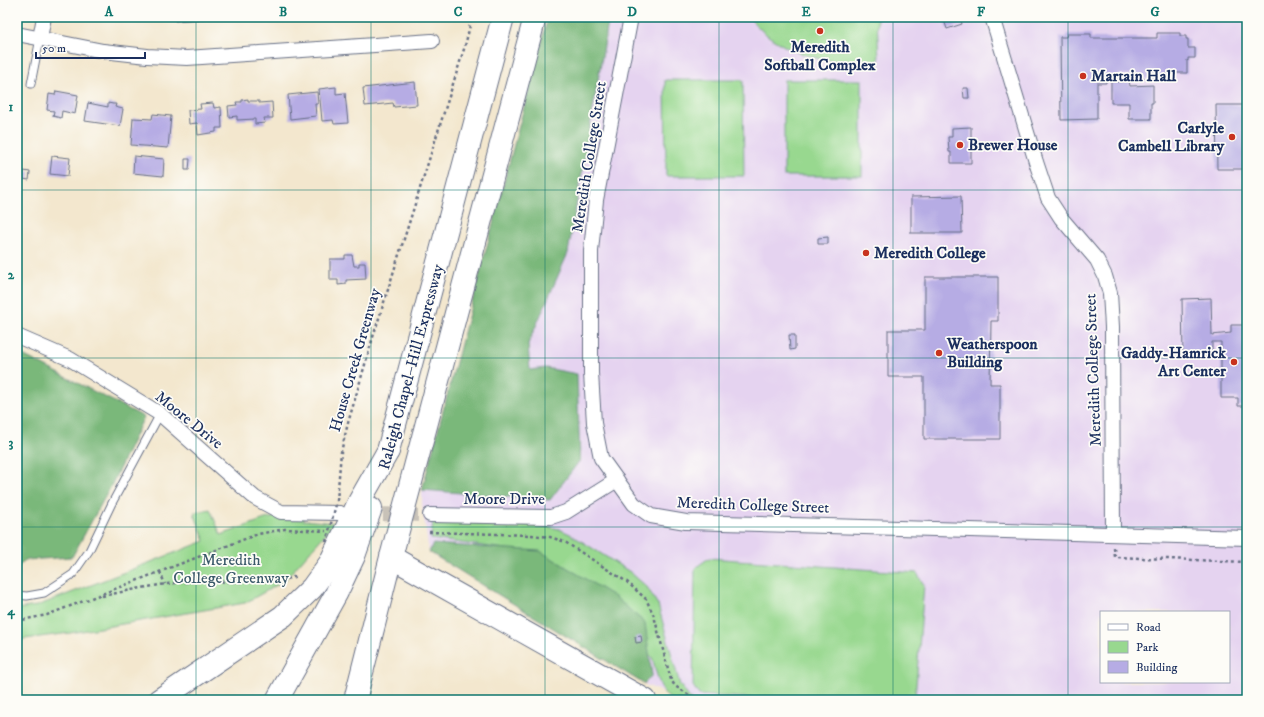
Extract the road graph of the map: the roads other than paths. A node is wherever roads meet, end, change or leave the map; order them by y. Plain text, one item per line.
1 (44, 17) edge
2 (503, 17) edge
3 (535, 17) edge
4 (631, 17) edge
5 (992, 17) edge
6 (17, 34) edge
7 (40, 38) junction
8 (432, 41) dead end
9 (31, 84) dead end
10 (17, 336) edge
11 (160, 414) junction
12 (388, 451) junction
13 (617, 480) junction
14 (338, 507) road end
15 (430, 515) tunnel mouth
16 (1113, 533) junction
17 (1247, 538) edge
18 (392, 557) junction
19 (17, 595) edge
20 (159, 700) edge
21 (277, 700) edge
22 (355, 700) edge
23 (645, 700) edge

1 - 7 street
2 - 12 main road, Raleigh Chapel–Hill Expressway
3 - 18 main road, Raleigh Chapel–Hill Expressway
4 - 13 street, Meredith College Street
5 - 16 street, Meredith College Street
6 - 7 street
7 - 8 street
7 - 9 lane
10 - 11 street, Moore Drive
11 - 14 street, Moore Drive
11 - 19 lane
12 - 20 main road
12 - 21 main road, Raleigh Chapel–Hill Expressway
13 - 15 street, Moore Drive
13 - 16 street, Meredith College Street
16 - 17 street, Meredith College Street
18 - 22 main road, Raleigh Chapel–Hill Expressway
18 - 23 main road

